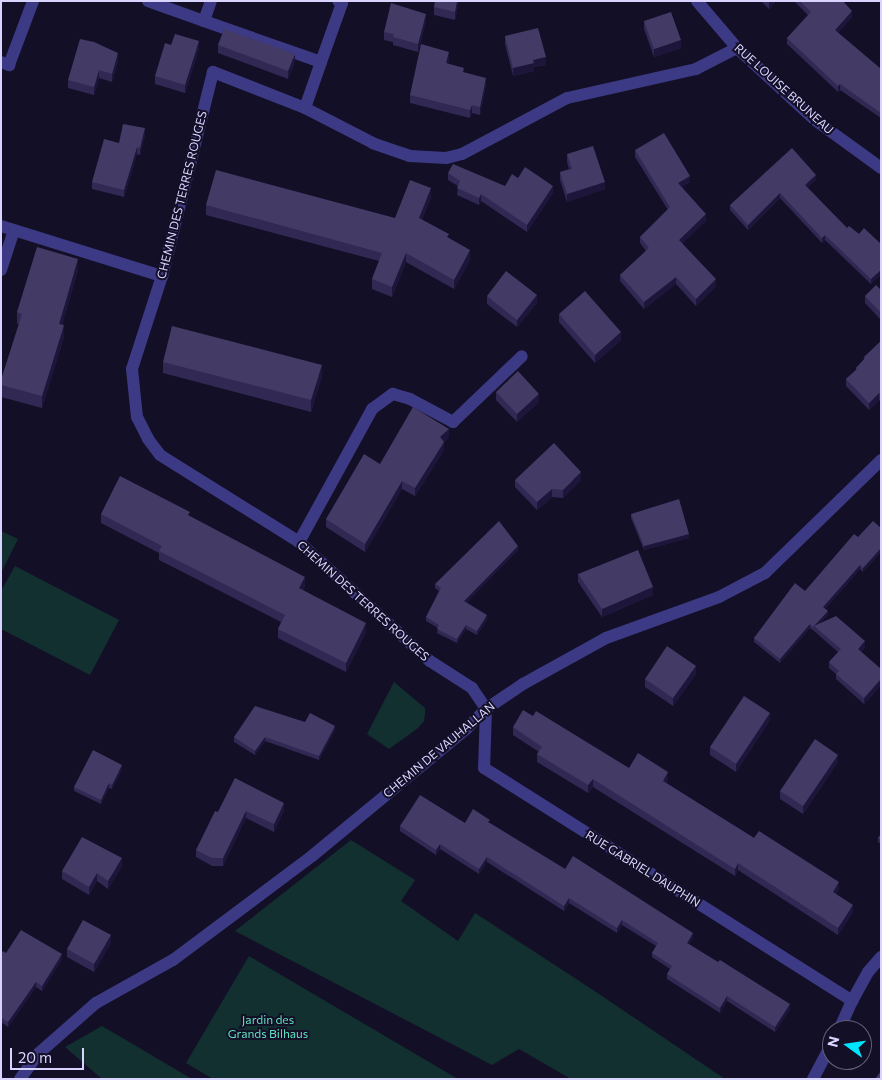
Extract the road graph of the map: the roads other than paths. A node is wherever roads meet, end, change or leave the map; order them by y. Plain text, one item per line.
1 (33, 1) edge
2 (149, 1) edge
3 (211, 1) edge
4 (338, 1) edge
5 (696, 1) edge
6 (204, 21) junction
7 (737, 48) junction
8 (1, 62) edge
9 (321, 62) junction
10 (305, 108) junction
11 (881, 168) edge
12 (7, 229) edge
13 (1, 270) edge
14 (162, 276) junction
15 (522, 356) dead end
16 (881, 460) edge
17 (299, 542) junction
18 (486, 709) junction
19 (881, 957) edge
20 (852, 1001) junction
21 (843, 1020) edge
22 (822, 1062) edge
23 (20, 1079) edge
24 (813, 1079) edge

1 - 8 street
2 - 6 street
3 - 6 street
4 - 9 street
5 - 7 street, RUE LOUISE BRUNEAU
6 - 9 street
7 - 10 street, CHEMIN DES TERRES ROUGES
7 - 11 street, RUE LOUISE BRUNEAU
9 - 10 street
10 - 14 street, CHEMIN DES TERRES ROUGES
12 - 13 street
12 - 14 street
14 - 17 street, CHEMIN DES TERRES ROUGES
15 - 17 street
16 - 18 street, CHEMIN DE VAUHALLAN
17 - 18 street, CHEMIN DES TERRES ROUGES
18 - 20 street, RUE GABRIEL DAUPHIN
18 - 23 street, CHEMIN DE VAUHALLAN
19 - 20 street
20 - 21 street
22 - 24 street

